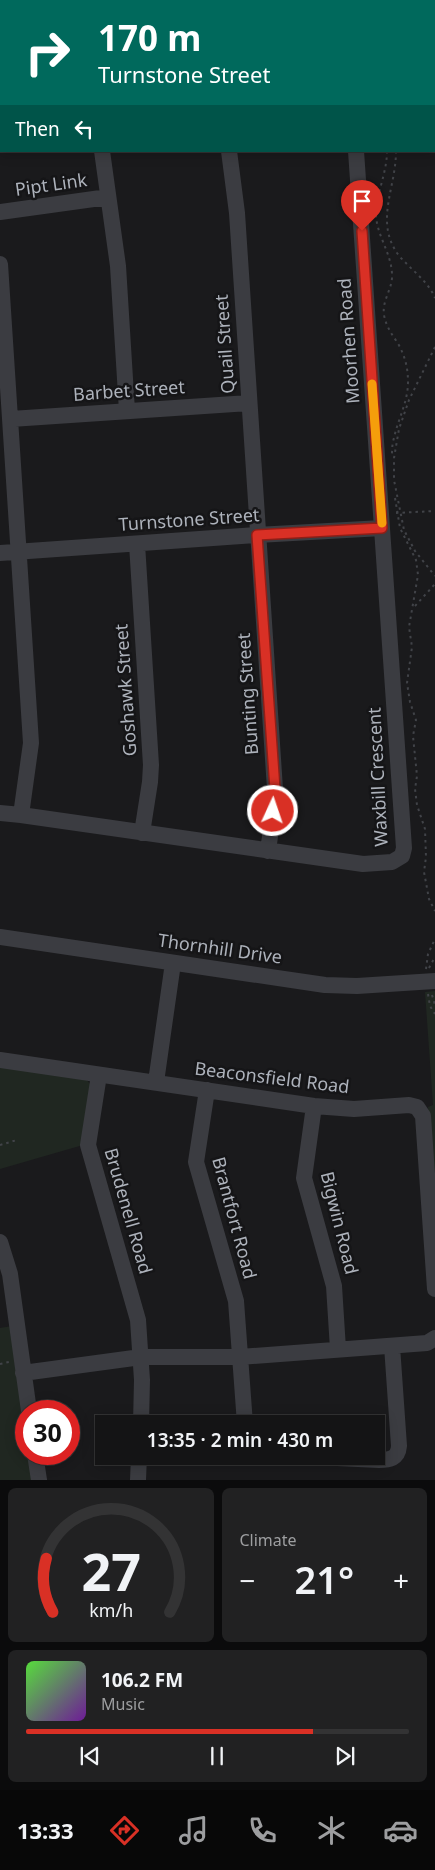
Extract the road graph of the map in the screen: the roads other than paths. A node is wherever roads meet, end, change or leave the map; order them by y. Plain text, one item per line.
1 (102, 152) edge
2 (228, 152) edge
3 (356, 152) edge
4 (108, 197) junction
5 (0, 212) edge
6 (0, 264) edge
7 (249, 404) junction
8 (127, 411) junction
9 (11, 419) junction
10 (382, 528) junction
11 (257, 535) junction
12 (137, 544) junction
13 (19, 552) junction
14 (0, 553) edge
15 (0, 813) edge
16 (22, 815) junction
17 (142, 832) junction
18 (268, 850) junction
19 (0, 937) edge
20 (173, 963) junction
21 (435, 981) edge
22 (0, 1060) edge
23 (99, 1075) junction
24 (156, 1082) junction
25 (207, 1090) junction
26 (314, 1106) junction
27 (433, 1220) edge
28 (0, 1242) edge
29 (435, 1289) edge
30 (435, 1338) edge
31 (392, 1346) junction
32 (338, 1349) junction
33 (141, 1357) junction
34 (240, 1357) junction
35 (23, 1373) junction
36 (27, 1400) edge
37 (140, 1415) edge
38 (244, 1415) edge
39 (385, 1460) edge
40 (37, 1465) edge
41 (139, 1465) edge
42 (39, 1480) edge
43 (138, 1480) edge

1 - 4 street
2 - 7 street, Quail Street
3 - 10 street, Moorhen Road
4 - 5 street, Pipt Link
4 - 8 street
6 - 9 street
7 - 8 street, Barbet Street
7 - 11 street, Quail Street
8 - 9 street, Barbet Street
9 - 13 street
10 - 11 street, Turnstone Street
10 - 18 street, Waxbill Crescent
11 - 12 street, Turnstone Street
11 - 18 street, Bunting Street
12 - 13 street, Turnstone Street
12 - 17 street, Goshawk Street
13 - 14 street, Turnstone Street
13 - 16 street
15 - 16 street, Waxbill Crescent
16 - 17 street, Waxbill Crescent
17 - 18 street, Waxbill Crescent
19 - 20 street, Thornhill Drive
20 - 21 street, Thornhill Drive
20 - 24 street
22 - 23 street, Beaconsfield Road
23 - 24 street, Beaconsfield Road
23 - 33 street, Brudenell Road
24 - 25 street, Beaconsfield Road
25 - 26 street, Beaconsfield Road
25 - 34 street, Brantfort Road
26 - 27 street, Beaconsfield Road
26 - 32 street, Bigwin Road
27 - 29 street, Beaconsfield Road
28 - 35 street
30 - 31 street
31 - 32 street
31 - 39 street
32 - 34 street
33 - 34 street
33 - 35 street
33 - 37 street, Brudenell Road
34 - 38 street, Brantfort Road
35 - 36 street
40 - 42 street
41 - 43 street

